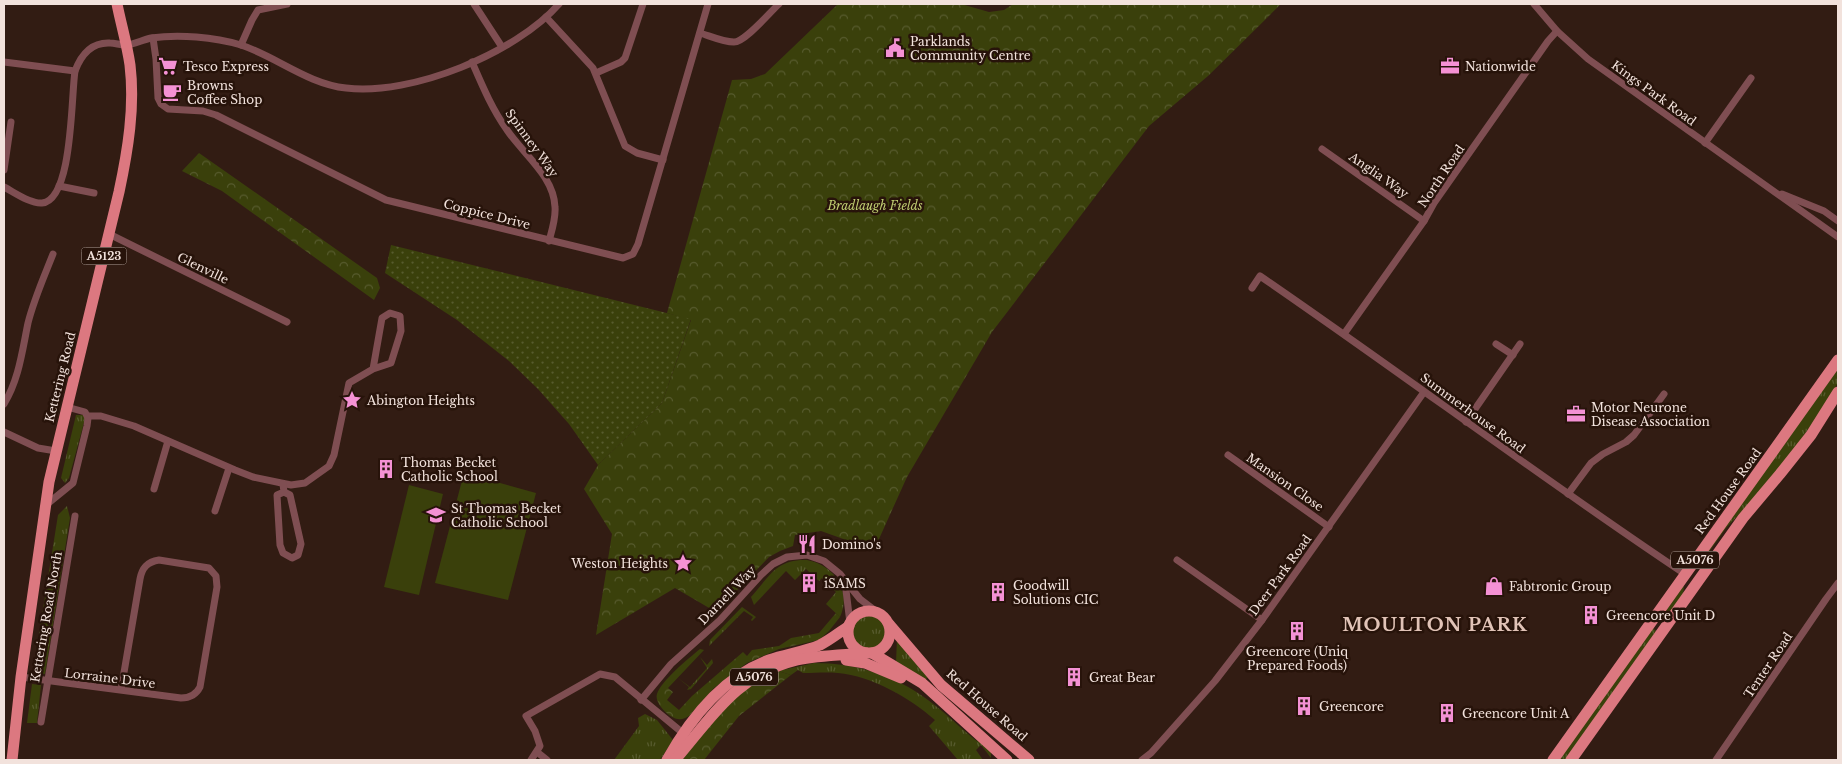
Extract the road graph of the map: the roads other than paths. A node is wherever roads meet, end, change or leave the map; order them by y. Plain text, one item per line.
1 (117, 4) edge
2 (287, 4) edge
3 (474, 4) edge
4 (559, 4) edge
5 (644, 4) edge
6 (708, 4) edge
7 (779, 4) edge
8 (1534, 4) edge
9 (546, 17) junction
10 (1557, 31) junction
11 (700, 33) junction
12 (153, 38) junction
13 (126, 45) junction
14 (240, 45) junction
15 (502, 47) junction
16 (4, 62) edge
17 (472, 62) junction
18 (75, 71) junction
19 (596, 73) junction
20 (1751, 78) dead end
21 (11, 122) dead end
22 (1705, 143) junction
23 (1322, 148) dead end
24 (663, 160) junction
25 (4, 170) edge
26 (4, 186) edge
27 (59, 186) junction
28 (1770, 190) junction
29 (94, 193) dead end
30 (1424, 221) junction
31 (1838, 221) edge
32 (109, 234) junction
33 (1838, 237) edge
34 (549, 241) junction
35 (53, 254) dead end
36 (1252, 288) dead end
37 (288, 322) dead end
38 (1344, 334) junction
39 (1496, 344) dead end
40 (1520, 344) dead end
41 (1512, 355) junction
42 (1838, 360) edge
43 (373, 369) junction
44 (1424, 392) junction
45 (1838, 392) edge
46 (1664, 394) dead end
47 (4, 404) edge
48 (67, 406) junction
49 (88, 416) junction
50 (1466, 422) junction
51 (4, 432) edge
52 (168, 441) junction
53 (56, 451) junction
54 (1228, 455) dead end
55 (228, 468) junction
56 (49, 482) junction
57 (283, 488) junction
58 (65, 490) junction
59 (154, 490) dead end
60 (1568, 494) junction
61 (45, 506) junction
62 (216, 510) dead end
63 (75, 516) dead end
64 (1743, 518) junction
65 (1329, 527) junction
66 (1177, 560) dead end
67 (1685, 574) junction
68 (844, 580) junction
69 (1838, 583) edge
70 (877, 612) junction
71 (1262, 620) junction
72 (849, 624) junction
73 (889, 624) junction
74 (869, 653) junction
75 (819, 658) junction
76 (21, 677) junction
77 (47, 681) junction
78 (122, 690) junction
79 (936, 695) junction
80 (641, 700) junction
81 (41, 722) dead end
82 (684, 734) junction
83 (537, 752) junction
84 (1150, 757) edge
85 (12, 760) edge
86 (531, 760) edge
87 (547, 760) edge
88 (667, 760) edge
89 (675, 760) edge
90 (1007, 760) edge
91 (1029, 760) edge
92 (1142, 760) edge
93 (1553, 760) edge
94 (1571, 760) edge
95 (1716, 760) edge

1 - 13 main road, Kettering Road / A5123
2 - 14 street
3 - 15 street
4 - 9 street
5 - 19 street
6 - 11 street, Coppice Drive
7 - 11 street
8 - 10 street, Kings Park Road
9 - 15 street
9 - 19 street
10 - 22 street, Kings Park Road
10 - 30 street, North Road
11 - 24 street, Coppice Drive
12 - 13 street
12 - 14 street
12 - 34 street, Coppice Drive
13 - 18 street
13 - 32 main road, Kettering Road / A5123
14 - 17 street
15 - 17 street
16 - 18 street
17 - 34 street, Spinney Way
18 - 27 street
19 - 24 street
20 - 22 street
21 - 25 street
22 - 28 street, Kings Park Road
23 - 30 street, Anglia Way
24 - 34 street, Coppice Drive
26 - 27 street
27 - 29 street
28 - 31 street, Kings Park Road
28 - 33 street, Kings Park Road
30 - 38 street, North Road
32 - 37 street, Glenville
32 - 48 main road, Kettering Road / A5123
35 - 47 street
36 - 38 street, Summerhouse Road
38 - 44 street, Summerhouse Road
39 - 41 street
40 - 41 street
41 - 50 street
42 - 67 main road, Red House Road / A5076
43 - 43 street
43 - 57 street
44 - 50 street, Summerhouse Road
44 - 65 street, Deer Park Road
45 - 64 main road
46 - 60 street
48 - 49 street
48 - 53 main road, Kettering Road / A5123
49 - 52 street
49 - 58 street
50 - 60 street, Summerhouse Road
51 - 53 street
52 - 55 street
52 - 59 street
53 - 56 main road, Kettering Road / A5123
54 - 65 street, Mansion Close
55 - 57 street
55 - 62 street
56 - 58 street
56 - 61 main road, Kettering Road / A5123
57 - 57 street
58 - 61 street
60 - 67 street, Summerhouse Road
61 - 76 main road, Kettering Road / A5123
63 - 77 street, Kettering Road North
64 - 67 main road
64 - 94 main road
65 - 71 street, Deer Park Road
66 - 71 street
67 - 93 main road, Red House Road / A5076
68 - 70 street, Darnell Way
68 - 72 street
68 - 80 street, Darnell Way
69 - 95 street, Tenter Road
70 - 72 main road
70 - 73 main road
71 - 84 street, Deer Park Road
72 - 74 main road
72 - 82 main road
73 - 74 main road
73 - 91 main road, Red House Road
74 - 75 main road, A5076
74 - 79 main road
75 - 79 main road
75 - 89 main road, A5076
76 - 77 street, Lorraine Drive
76 - 85 main road, Kettering Road / A5123
77 - 78 street, Lorraine Drive
77 - 81 street, Kettering Road North
78 - 78 street, Lorraine Drive
79 - 90 main road
80 - 82 street
80 - 83 street
82 - 88 main road
83 - 86 street
83 - 87 street
84 - 92 street, Deer Park Road

